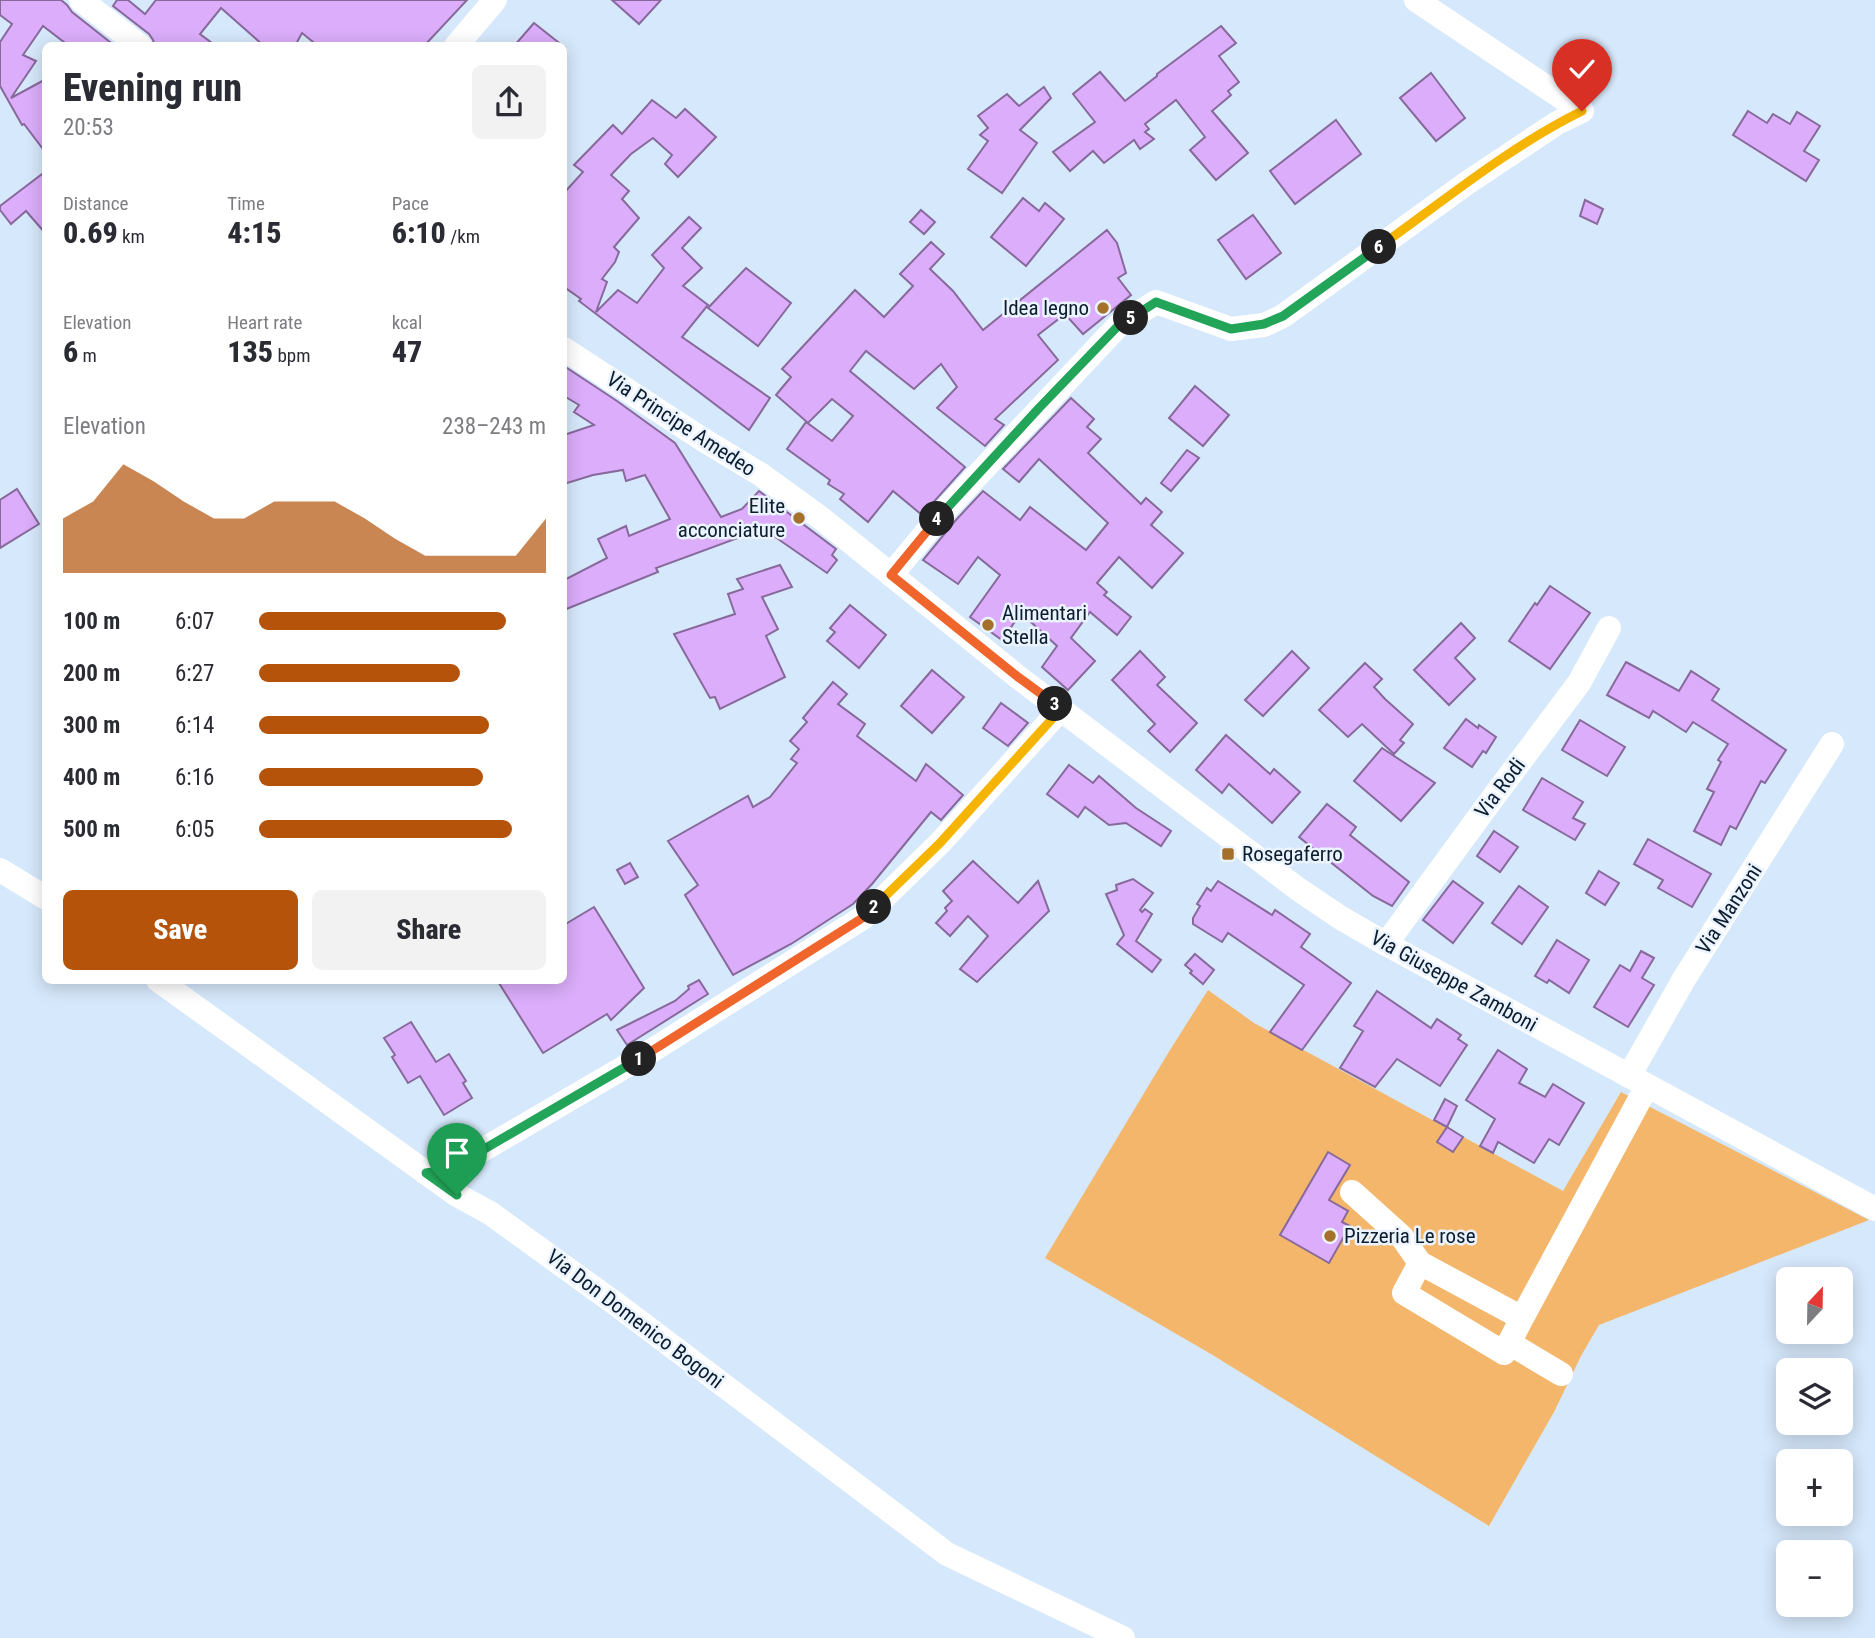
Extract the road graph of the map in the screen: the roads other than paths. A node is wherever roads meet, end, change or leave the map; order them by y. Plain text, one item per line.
1 (495, 0) edge
2 (1416, 0) edge
3 (97, 5) edge
4 (136, 42) edge
5 (459, 42) edge
6 (567, 351) edge
7 (891, 575) junction
8 (1609, 628) dead end
9 (1061, 709) junction
10 (1832, 744) dead end
11 (0, 870) edge
12 (42, 896) edge
13 (1386, 944) junction
14 (164, 984) edge
15 (1638, 1081) junction
16 (426, 1173) junction
17 (1352, 1192) dead end
18 (1875, 1209) edge
19 (1420, 1263) junction
20 (1522, 1318) junction
21 (1509, 1343) junction
22 (1561, 1374) dead end
23 (1123, 1638) edge

1 - 5 street
2 - 7 street
3 - 4 street
6 - 7 street, Via Principe Amedeo
7 - 9 street, Via Principe Amedeo
8 - 13 street, Via Rodi
9 - 13 street, Via Giuseppe Zamboni
9 - 16 street
10 - 15 street, Via Manzoni
11 - 12 street
13 - 15 street, Via Giuseppe Zamboni
14 - 16 street, Via Don Domenico Bogoni
15 - 18 street, Via Giuseppe Zamboni
15 - 20 street, Via Manzoni
16 - 23 street, Via Don Domenico Bogoni
17 - 19 street
19 - 20 street
19 - 21 street
20 - 21 street, Via Manzoni
21 - 22 street

